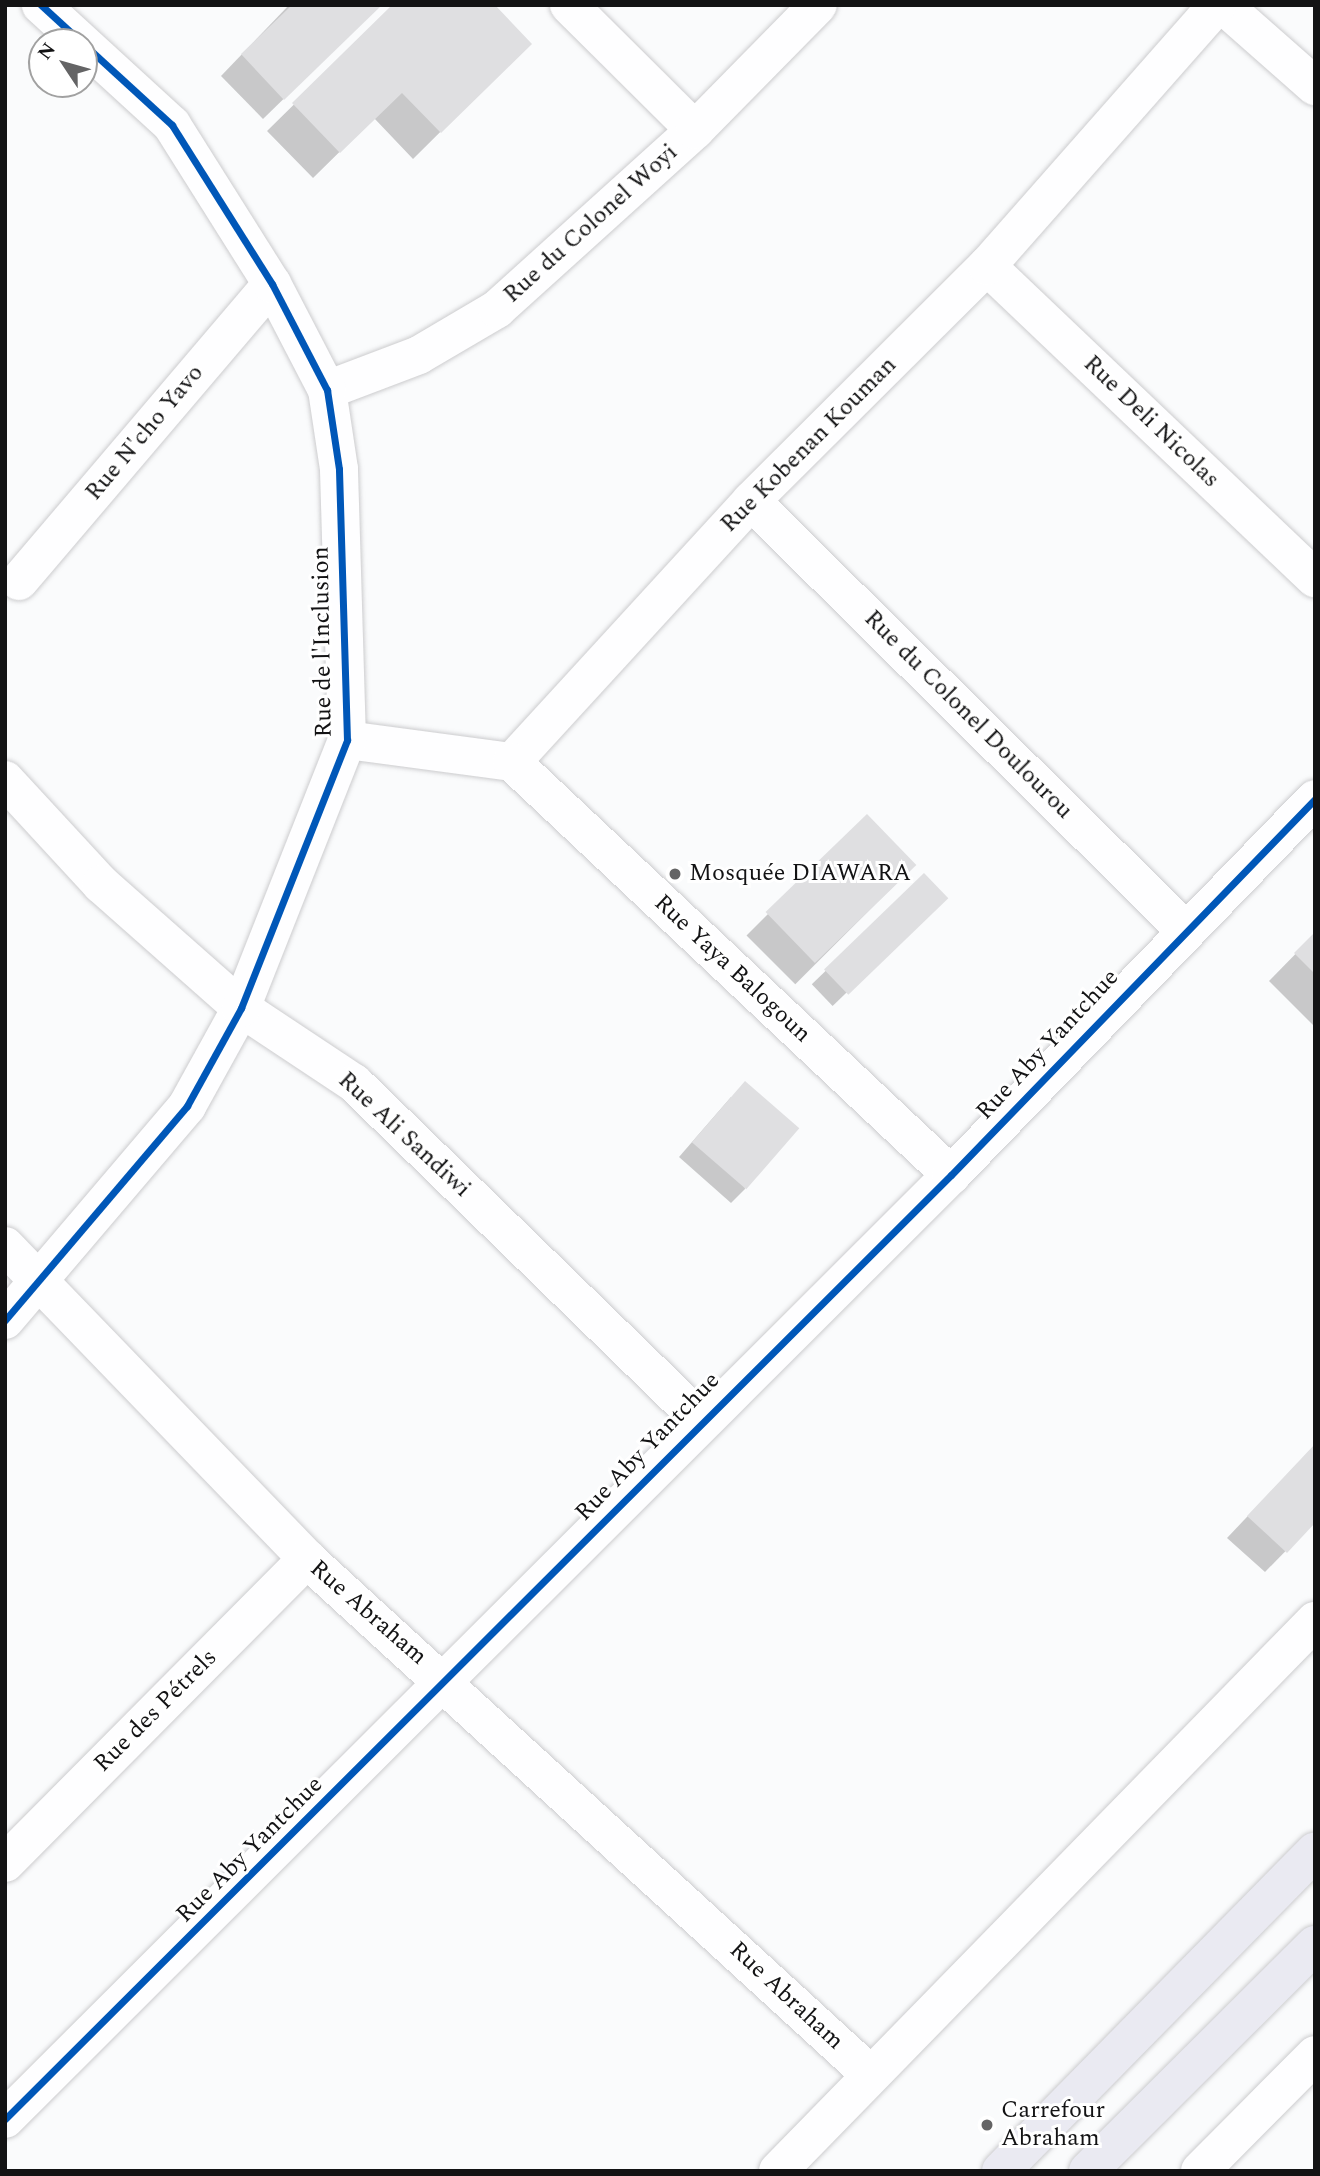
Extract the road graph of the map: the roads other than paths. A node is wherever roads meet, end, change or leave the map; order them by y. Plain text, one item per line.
1 (41, 5) edge
2 (569, 5) edge
3 (818, 5) edge
4 (1217, 5) edge
5 (1223, 5) edge
6 (1315, 86) edge
7 (695, 130) junction
8 (987, 266) junction
9 (272, 284) junction
10 (327, 390) junction
11 (751, 502) junction
12 (1315, 578) edge
13 (19, 581) dead end
14 (347, 740) junction
15 (512, 762) junction
16 (5, 779) edge
17 (1315, 799) edge
18 (1184, 929) junction
19 (241, 1008) junction
20 (951, 1175) junction
21 (5, 1246) edge
22 (43, 1282) junction
23 (5, 1320) edge
24 (700, 1420) junction
25 (307, 1559) junction
26 (1315, 1621) edge
27 (447, 1682) junction
28 (1315, 1852) edge
29 (5, 1863) edge
30 (1315, 1945) edge
31 (1315, 2055) edge
32 (871, 2075) junction
33 (5, 2119) edge
34 (778, 2171) edge
35 (1001, 2171) edge
36 (1088, 2171) edge
37 (1200, 2171) edge

1 - 9 street, Rue de l'Inclusion
2 - 7 street
3 - 7 street, Rue du Colonel Woyi
4 - 8 street, Rue Kobenan Kouman
5 - 6 street
7 - 10 street, Rue du Colonel Woyi
8 - 11 street, Rue Kobenan Kouman
8 - 12 street, Rue Deli Nicolas
9 - 10 street, Rue de l'Inclusion
9 - 13 street, Rue N'cho Yavo
10 - 14 street, Rue de l'Inclusion
11 - 15 street, Rue Kobenan Kouman
11 - 18 street, Rue du Colonel Doulourou
14 - 15 street
14 - 19 street, Rue de l'Inclusion
15 - 20 street, Rue Yaya Balogoun
16 - 19 street, Rue Ali Sandiwi
17 - 18 street, Rue Aby Yantchue
18 - 20 street, Rue Aby Yantchue
19 - 22 street, Rue de l'Inclusion
19 - 24 street, Rue Ali Sandiwi
20 - 24 street, Rue Aby Yantchue
21 - 22 street, Rue Abraham
22 - 23 street, Rue de l'Inclusion
22 - 25 street, Rue Abraham
24 - 27 street, Rue Aby Yantchue
25 - 27 street, Rue Abraham
25 - 29 street, Rue des Pétrels
26 - 32 street
27 - 32 street, Rue Abraham
27 - 33 street, Rue Aby Yantchue
28 - 35 highway
30 - 36 highway
31 - 37 street
32 - 34 street

